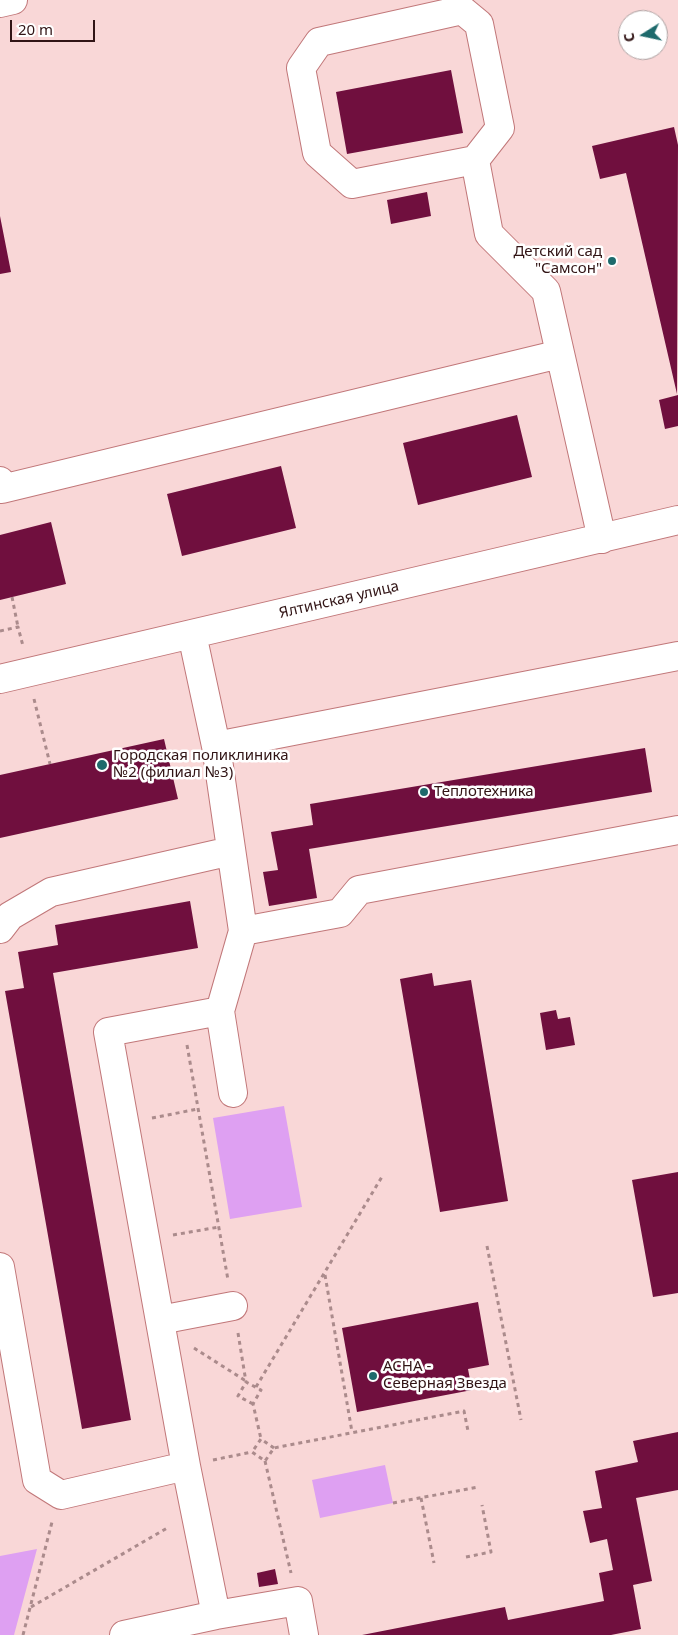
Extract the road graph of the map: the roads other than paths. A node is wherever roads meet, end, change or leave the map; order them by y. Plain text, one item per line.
1 (13, 0) edge
2 (0, 3) edge
3 (475, 160) junction
4 (560, 354) junction
5 (0, 481) edge
6 (678, 520) edge
7 (602, 539) junction
8 (192, 634) junction
9 (678, 656) edge
10 (0, 679) edge
11 (216, 746) junction
12 (678, 830) edge
13 (231, 851) junction
14 (0, 929) edge
15 (244, 931) junction
16 (220, 1011) junction
17 (233, 1093) dead end
18 (0, 1267) edge
19 (233, 1306) road end
20 (161, 1324) junction
21 (186, 1466) junction
22 (216, 1615) junction
23 (124, 1635) edge
24 (304, 1635) edge

1 - 2 street
3 - 3 street
3 - 4 street
4 - 5 street
4 - 7 street
6 - 7 street, Ялтинская улица
7 - 8 street, Ялтинская улица
8 - 10 street, Ялтинская улица
8 - 11 street
9 - 11 street
11 - 13 street
12 - 15 street
13 - 14 street
13 - 15 street
15 - 16 street
16 - 17 street
16 - 20 street
18 - 21 street
19 - 20 street
20 - 21 street
21 - 22 street
22 - 23 street
22 - 24 street

